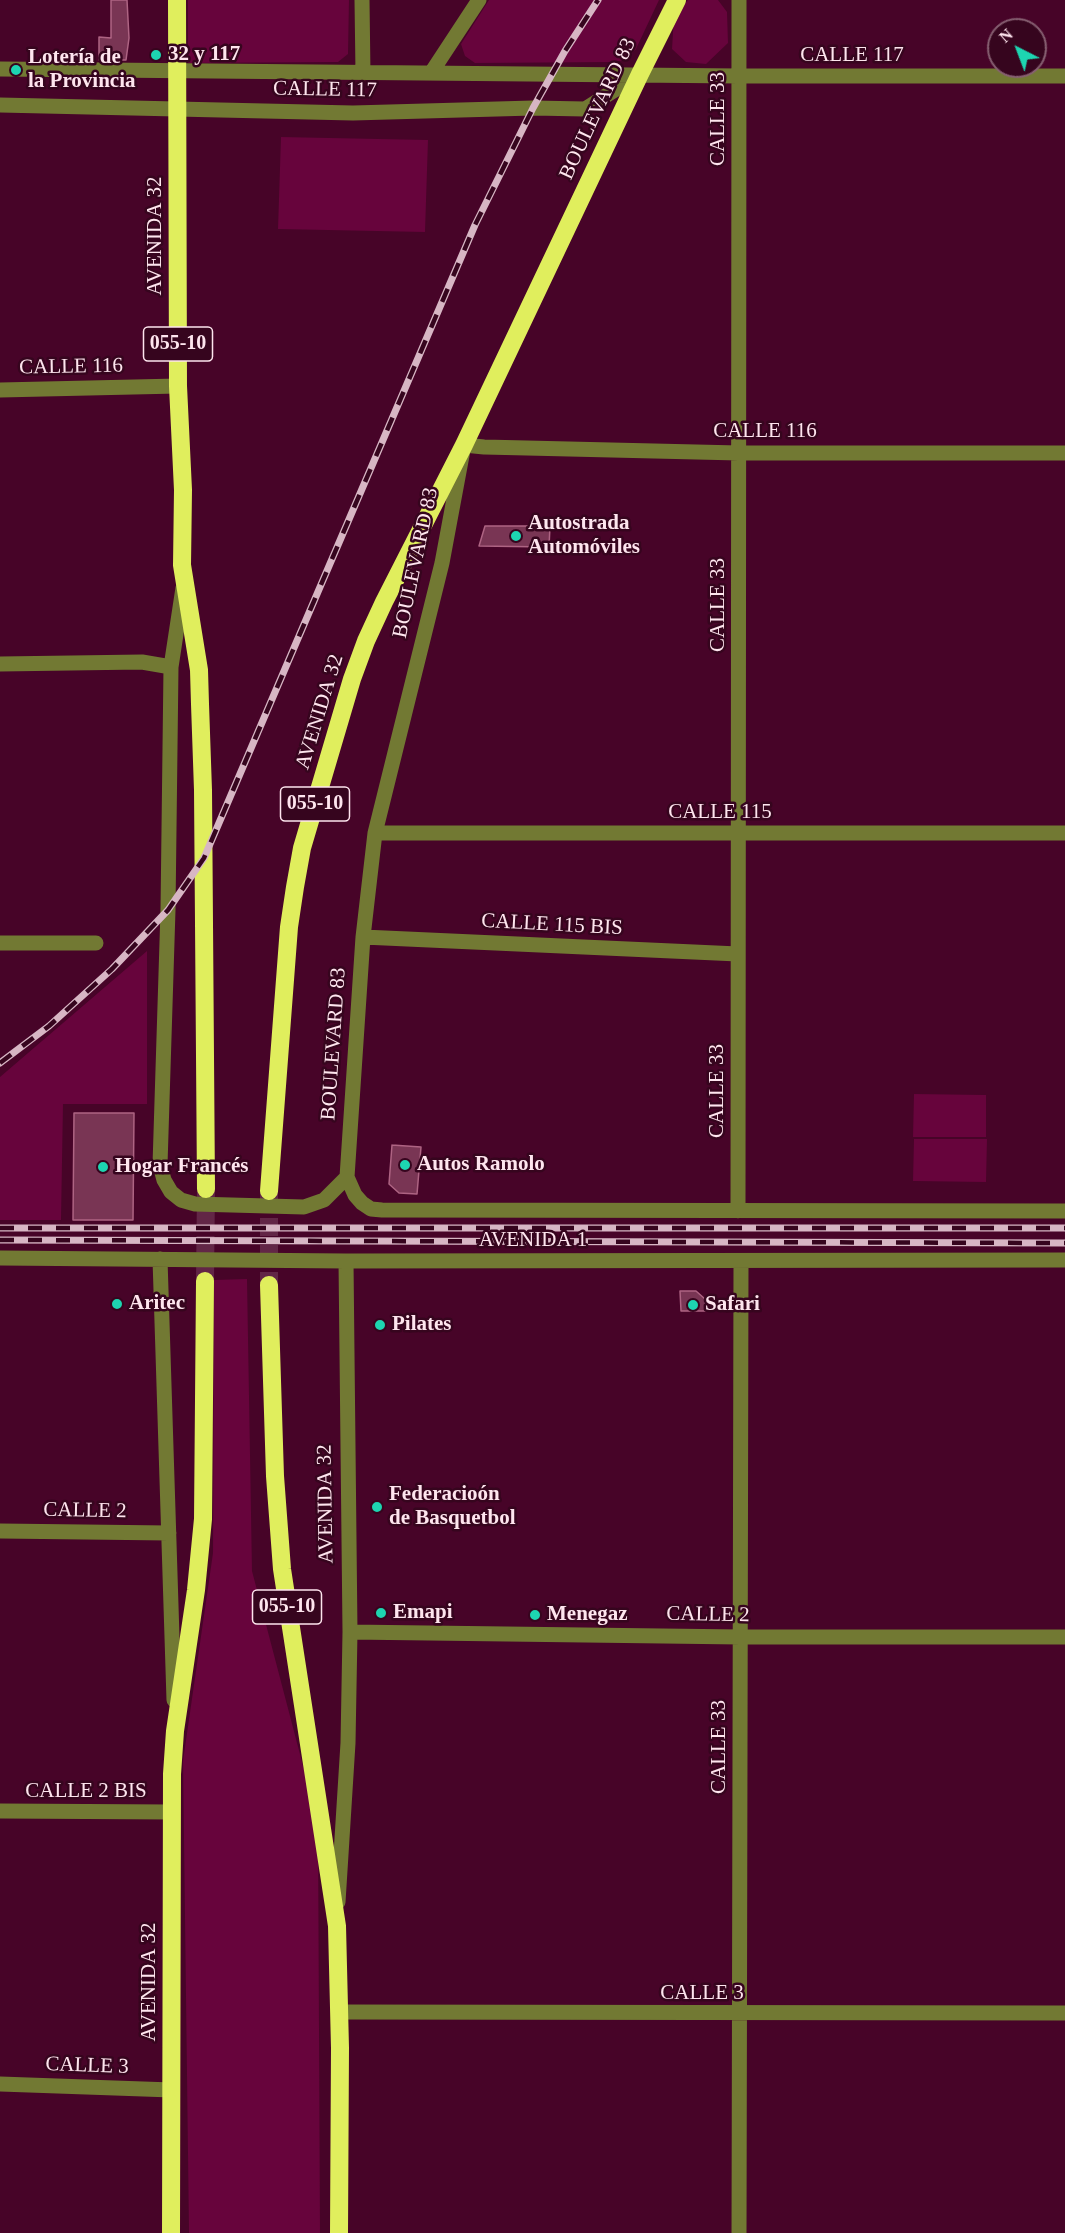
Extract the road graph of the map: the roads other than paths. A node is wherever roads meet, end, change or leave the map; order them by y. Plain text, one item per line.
1 (177, 0) edge
2 (362, 0) edge
3 (479, 0) edge
4 (677, 0) edge
5 (739, 0) edge
6 (0, 69) edge
7 (177, 70) junction
8 (363, 73) junction
9 (431, 73) junction
10 (640, 74) junction
11 (739, 76) junction
12 (1065, 76) edge
13 (0, 105) edge
14 (177, 108) junction
15 (178, 386) junction
16 (0, 390) edge
17 (464, 445) junction
18 (739, 453) junction
19 (1065, 453) edge
20 (184, 580) junction
21 (0, 664) edge
22 (171, 667) junction
23 (375, 833) junction
24 (738, 833) junction
25 (1065, 833) edge
26 (363, 938) junction
27 (0, 943) edge
28 (96, 944) dead end
29 (738, 954) junction
30 (347, 1177) junction
31 (206, 1189) tunnel mouth
32 (269, 1191) tunnel mouth
33 (738, 1211) junction
34 (1065, 1212) edge
35 (0, 1258) edge
36 (160, 1259) junction
37 (1065, 1260) edge
38 (346, 1261) junction
39 (741, 1261) junction
40 (205, 1281) tunnel mouth
41 (269, 1285) tunnel mouth
42 (0, 1531) edge
43 (169, 1533) junction
44 (350, 1632) junction
45 (741, 1637) junction
46 (1065, 1637) edge
47 (175, 1731) junction
48 (0, 1811) edge
49 (172, 1812) junction
50 (336, 1926) junction
51 (339, 2012) junction
52 (1065, 2013) edge
53 (740, 2014) junction
54 (0, 2084) edge
55 (172, 2090) junction
56 (171, 2233) edge
57 (339, 2233) edge
58 (739, 2233) edge

1 - 7 highway, AVENIDA 32 / 055-10
2 - 8 street
3 - 9 street
4 - 10 highway, BOULEVARD 83 / 055-10
5 - 11 street, CALLE 33
6 - 7 street, CALLE 117
7 - 8 street, CALLE 117
7 - 14 highway, AVENIDA 32 / 055-10
8 - 9 street, CALLE 117
9 - 10 street, CALLE 117
10 - 11 street, CALLE 117
10 - 14 street, CALLE 117
10 - 17 highway, BOULEVARD 83 / 055-10
11 - 12 street, CALLE 117
11 - 18 street, CALLE 33
13 - 14 street, CALLE 117
14 - 15 highway, AVENIDA 32 / 055-10
15 - 16 street, CALLE 116
15 - 20 highway, AVENIDA 32 / 055-10
17 - 18 street, CALLE 116
17 - 23 street, BOULEVARD 83
17 - 32 highway, AVENIDA 32 / 055-10
18 - 19 street, CALLE 116
18 - 24 street, CALLE 33
20 - 22 street, AVENIDA 32
20 - 31 highway, AVENIDA 32 / 055-10
21 - 22 street
22 - 30 street, AVENIDA 32
23 - 24 street, CALLE 115
23 - 26 street, BOULEVARD 83
24 - 25 street, CALLE 115
24 - 29 street, CALLE 33
26 - 29 street, CALLE 115 BIS
26 - 30 street, BOULEVARD 83
27 - 28 street
29 - 33 street, CALLE 33
30 - 33 street, AVENIDA 1
33 - 34 street, AVENIDA 1
35 - 36 street, AVENIDA 1
36 - 38 street, AVENIDA 1
36 - 43 street, AVENIDA 32
37 - 39 street, AVENIDA 1
38 - 39 street, AVENIDA 1
38 - 44 street, AVENIDA 32
39 - 45 street, CALLE 33
40 - 47 highway, AVENIDA 32
41 - 50 highway, AVENIDA 32 / 055-10
42 - 43 street, CALLE 2
43 - 47 street, AVENIDA 32
44 - 45 street, CALLE 2
44 - 50 street, AVENIDA 32
45 - 46 street, CALLE 2
45 - 53 street, CALLE 33
47 - 49 highway, AVENIDA 32
48 - 49 street, CALLE 2 BIS
49 - 55 highway, AVENIDA 32
50 - 51 highway, AVENIDA 32 / 055-10
51 - 53 street, CALLE 3
51 - 57 highway, AVENIDA 32 / 055-10
52 - 53 street, CALLE 3
53 - 58 street, CALLE 33
54 - 55 street, CALLE 3
55 - 56 highway, AVENIDA 32

